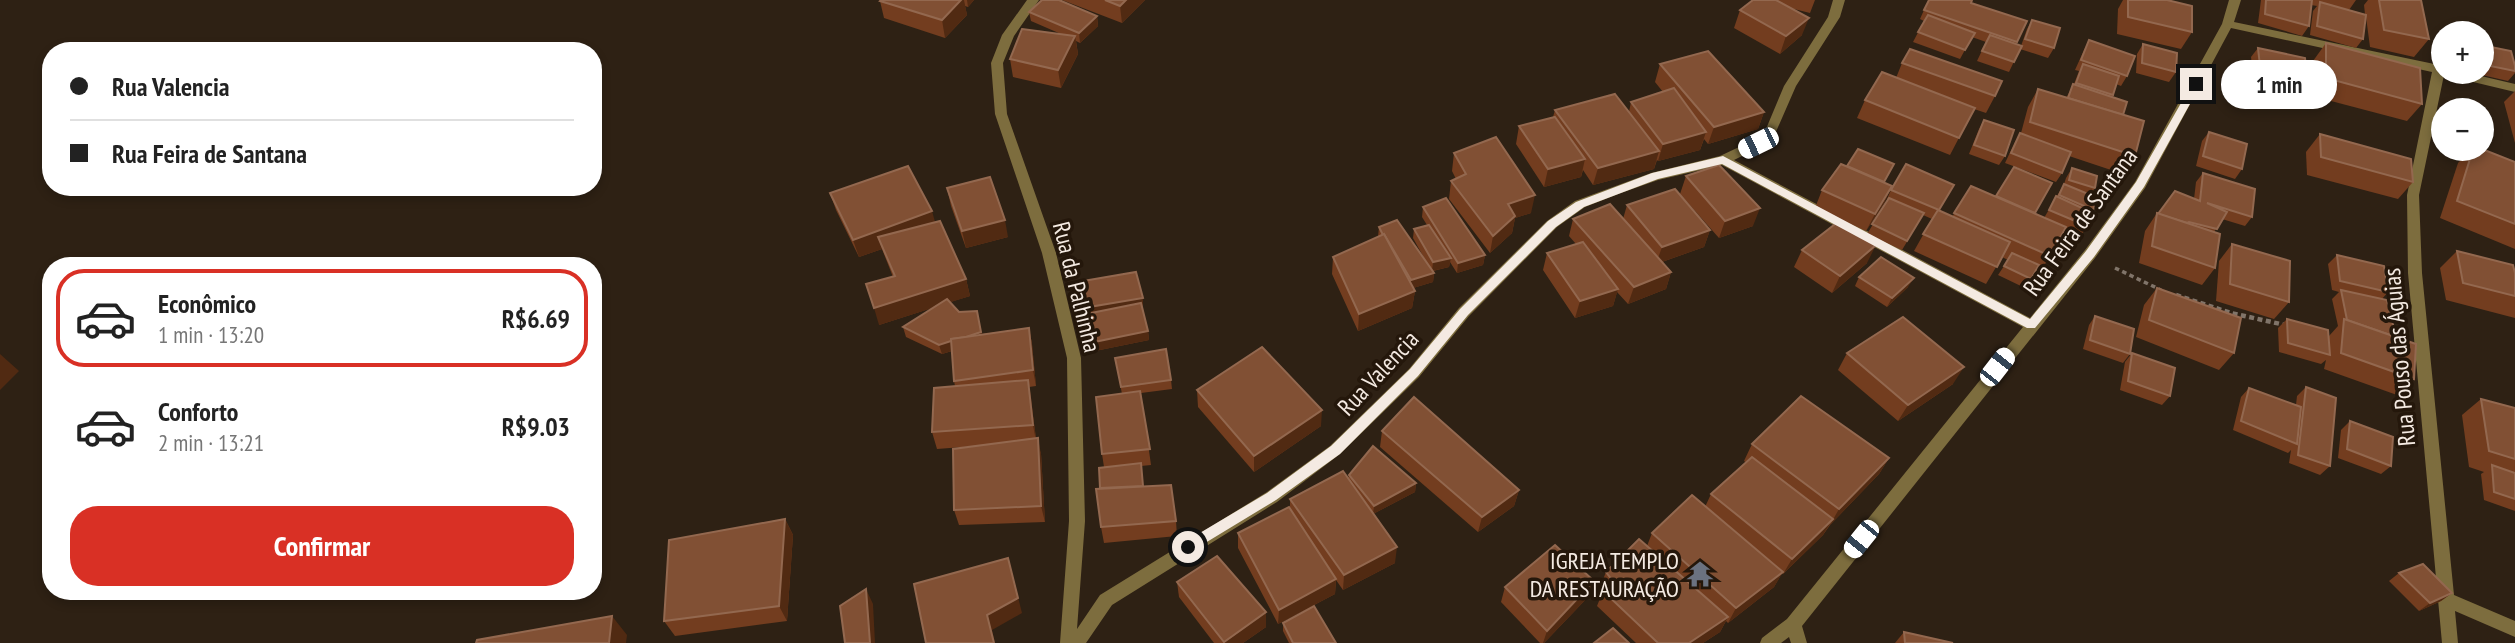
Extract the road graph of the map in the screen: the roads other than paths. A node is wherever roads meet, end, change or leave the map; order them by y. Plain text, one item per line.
1 (1033, 0) edge
2 (1839, 0) edge
3 (2235, 0) edge
4 (2228, 24) junction
5 (2431, 68) edge
6 (2494, 83) edge
7 (2440, 84) edge
8 (2515, 88) edge
9 (1723, 160) junction
10 (2031, 325) junction
11 (2445, 599) junction
12 (1793, 624) junction
13 (2515, 629) edge
14 (1068, 643) edge
15 (1077, 643) edge
16 (1768, 643) edge
17 (1798, 643) edge
18 (2450, 643) edge

1 - 14 street, Rua da Palhinha
2 - 9 street, Rua Valencia
3 - 4 street, Rua Feira de Santana
4 - 5 street
4 - 10 street, Rua Feira de Santana
6 - 8 street
7 - 11 street, Rua Pouso das Águias
9 - 10 street
9 - 15 street, Rua Valencia
10 - 12 street, Rua Feira de Santana
11 - 13 street
11 - 18 street, Rua Pouso das Águias
12 - 16 street, Rua Feira de Santana
12 - 17 street

